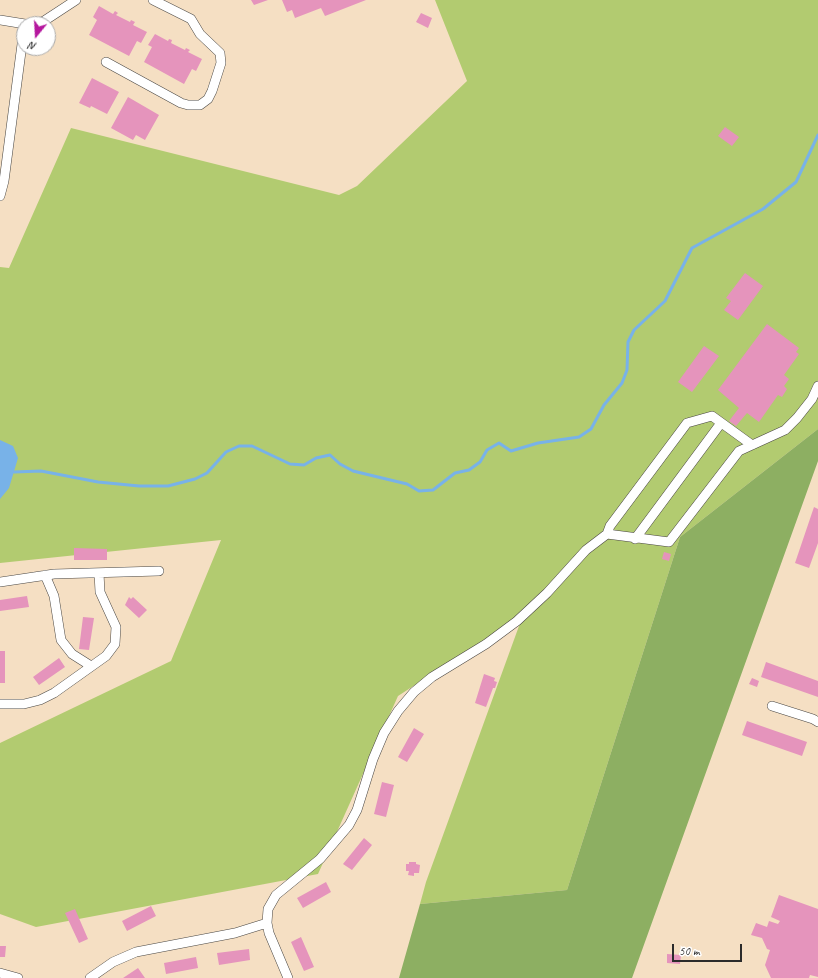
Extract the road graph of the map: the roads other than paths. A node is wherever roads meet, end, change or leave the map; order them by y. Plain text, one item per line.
1 (76, 0) edge
2 (153, 0) edge
3 (52, 16) edge
4 (0, 20) edge
5 (16, 23) edge
6 (20, 56) edge
7 (106, 62) dead end
8 (4, 149) edge
9 (0, 196) edge
10 (818, 386) edge
11 (722, 423) junction
12 (752, 445) junction
13 (607, 534) junction
14 (635, 539) junction
15 (159, 572) dead end
16 (99, 573) junction
17 (45, 575) junction
18 (0, 582) edge
19 (92, 666) junction
20 (0, 704) edge
21 (772, 706) dead end
22 (818, 722) edge
23 (267, 923) junction
24 (0, 973) edge
25 (18, 978) edge
26 (90, 978) edge
27 (288, 978) edge

1 - 3 street
2 - 7 street
4 - 5 street
6 - 8 street
8 - 9 street
10 - 12 street
11 - 12 street
11 - 13 street
11 - 14 street
12 - 14 street
13 - 14 street
13 - 23 street
15 - 16 street
16 - 17 street
16 - 19 street
17 - 18 street
17 - 19 street
19 - 20 street
21 - 22 street
23 - 26 street
23 - 27 street
24 - 25 street

